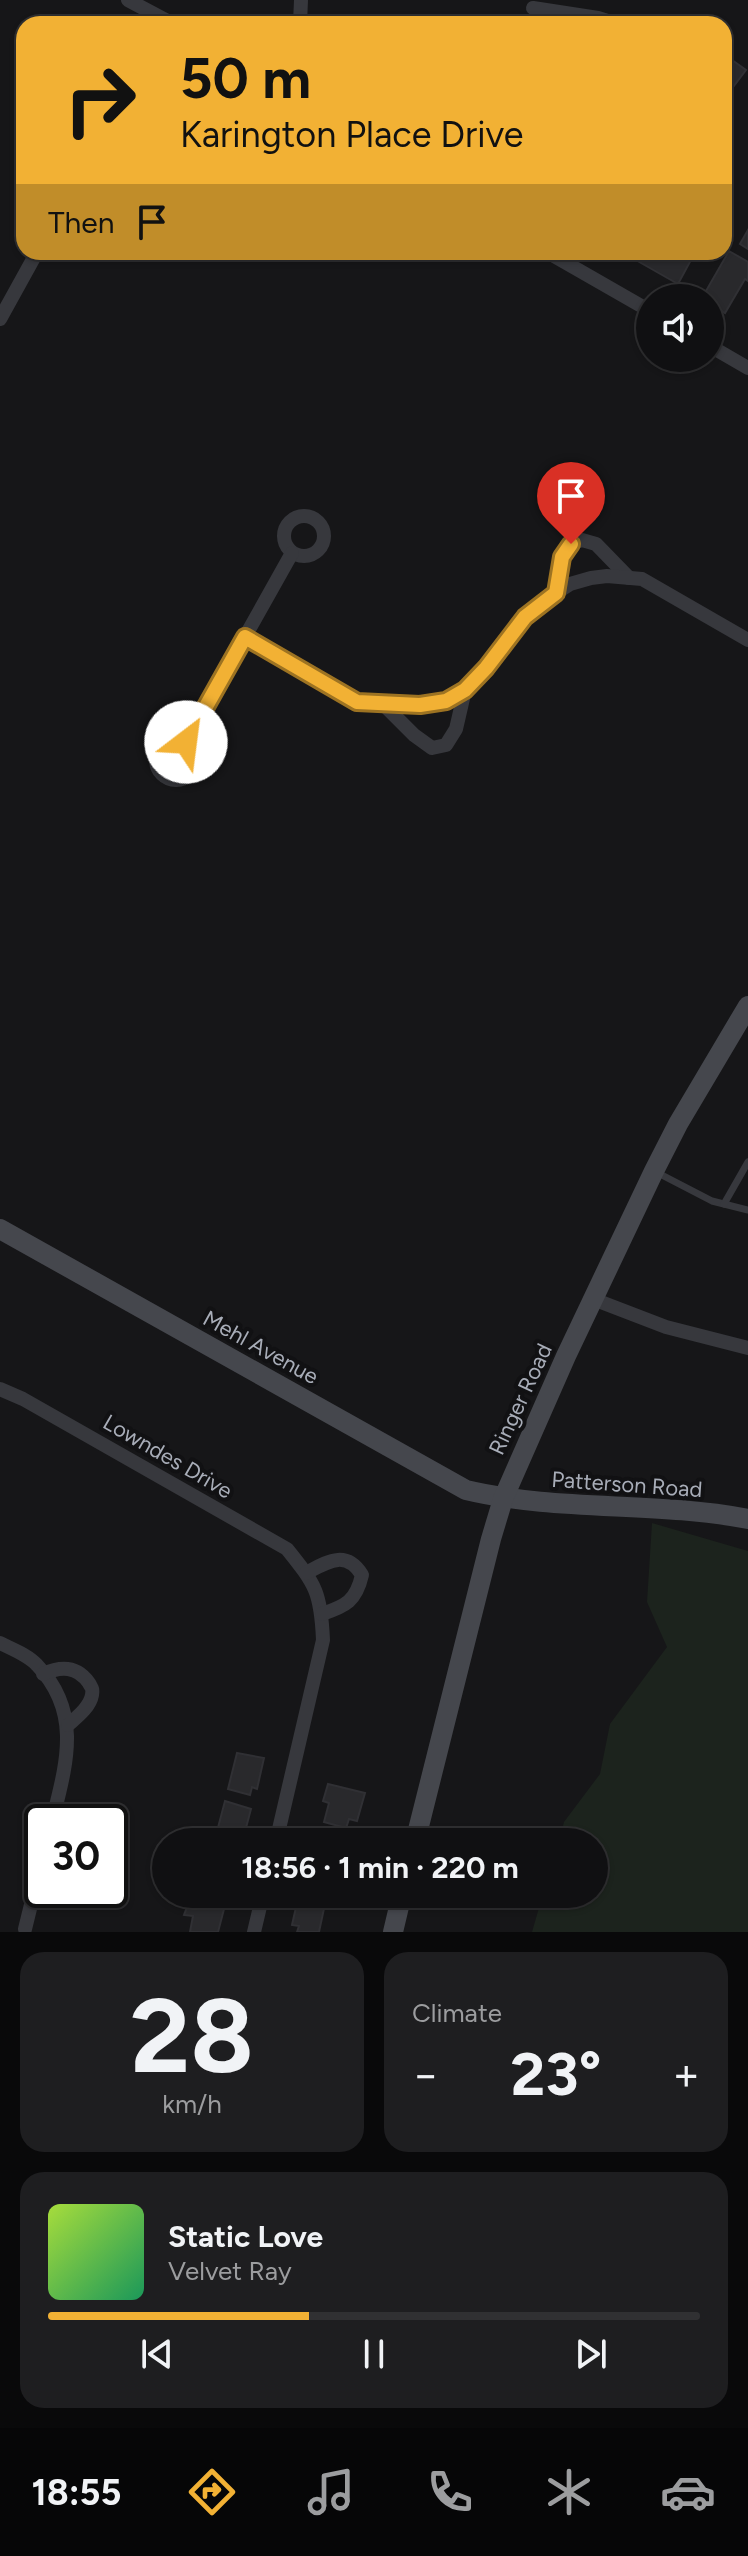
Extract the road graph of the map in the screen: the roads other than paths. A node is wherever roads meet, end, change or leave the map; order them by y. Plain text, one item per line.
1 (128, 0) edge
2 (533, 4) edge
3 (158, 16) edge
4 (589, 16) edge
5 (33, 260) edge
6 (561, 260) edge
7 (636, 303) edge
8 (0, 319) edge
9 (724, 354) edge
10 (748, 368) edge
11 (292, 553) dead end
12 (629, 578) junction
13 (556, 593) junction
14 (245, 637) junction
15 (748, 640) edge
16 (465, 690) junction
17 (383, 704) junction
18 (186, 742) dead end
19 (748, 1006) edge
20 (748, 1162) edge
21 (654, 1171) junction
22 (724, 1204) junction
23 (748, 1210) edge
24 (0, 1229) edge
25 (593, 1299) junction
26 (748, 1348) edge
27 (0, 1389) edge
28 (503, 1499) junction
29 (748, 1519) edge
30 (306, 1573) junction
31 (322, 1614) junction
32 (0, 1643) edge
33 (43, 1674) junction
34 (68, 1725) junction
35 (56, 1804) edge
36 (279, 1828) edge
37 (419, 1828) edge
38 (29, 1908) edge
39 (260, 1908) edge
40 (399, 1908) edge
41 (23, 1931) edge
42 (254, 1932) edge
43 (393, 1932) edge

1 - 3 street
2 - 4 street
5 - 8 street
6 - 7 street
9 - 10 street
11 - 14 street
12 - 13 street
12 - 13 street
12 - 15 street
13 - 16 street
14 - 17 street
14 - 18 street
16 - 17 street
16 - 17 street
19 - 21 street, Ringer Road
20 - 22 lane
21 - 22 lane
21 - 25 street, Ringer Road
22 - 23 lane
24 - 28 street, Mehl Avenue
25 - 26 street
25 - 28 street, Ringer Road
27 - 30 street, Lowndes Drive
28 - 29 street, Patterson Road
28 - 37 street, Ringer Road
30 - 31 street, Lowndes Drive
30 - 31 street
31 - 36 street, Lowndes Drive
32 - 33 street
33 - 34 street
33 - 34 street
34 - 35 street
38 - 41 street
39 - 42 street
40 - 43 street

